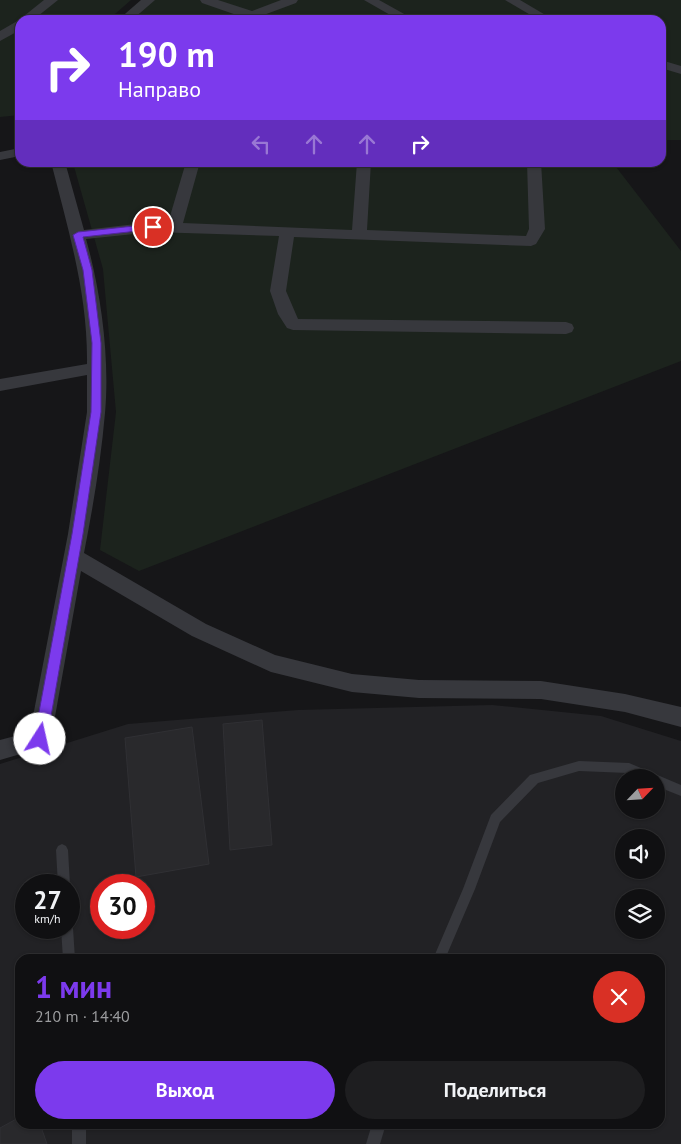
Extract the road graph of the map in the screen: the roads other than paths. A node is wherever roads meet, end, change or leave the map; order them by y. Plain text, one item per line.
1 (52, 0) edge
2 (148, 0) edge
3 (206, 0) edge
4 (292, 0) edge
5 (370, 0) edge
6 (511, 0) edge
7 (32, 15) edge
8 (130, 15) edge
9 (247, 15) edge
10 (261, 15) edge
11 (399, 15) edge
12 (539, 15) edge
13 (15, 27) edge
14 (0, 37) edge
15 (666, 66) edge
16 (681, 70) edge
17 (15, 153) edge
18 (0, 156) edge
19 (59, 167) edge
20 (192, 167) edge
21 (364, 167) edge
22 (534, 167) edge
23 (174, 228) junction
24 (286, 233) junction
25 (78, 235) junction
26 (358, 235) junction
27 (566, 328) dead end
28 (96, 368) junction
29 (0, 385) edge
30 (74, 557) junction
31 (681, 717) edge
32 (0, 750) edge
33 (631, 769) edge
34 (665, 784) edge
35 (681, 791) edge
36 (62, 850) dead end
37 (63, 874) edge
38 (68, 939) edge
39 (69, 954) edge
40 (441, 954) edge
41 (79, 1129) edge
42 (378, 1129) edge
43 (79, 1144) edge
44 (373, 1144) edge

1 - 7 street
2 - 8 street
3 - 9 street
4 - 10 street
5 - 11 street
6 - 12 street
13 - 14 street
15 - 16 street
17 - 18 street
19 - 25 street
20 - 23 street
21 - 26 street
22 - 26 street
23 - 24 street
23 - 25 street
24 - 26 street
24 - 27 street
25 - 28 street
28 - 29 street
28 - 30 street
30 - 31 street
30 - 32 street
33 - 40 lane
34 - 35 lane
36 - 37 lane
38 - 39 lane
41 - 43 lane
42 - 44 lane

